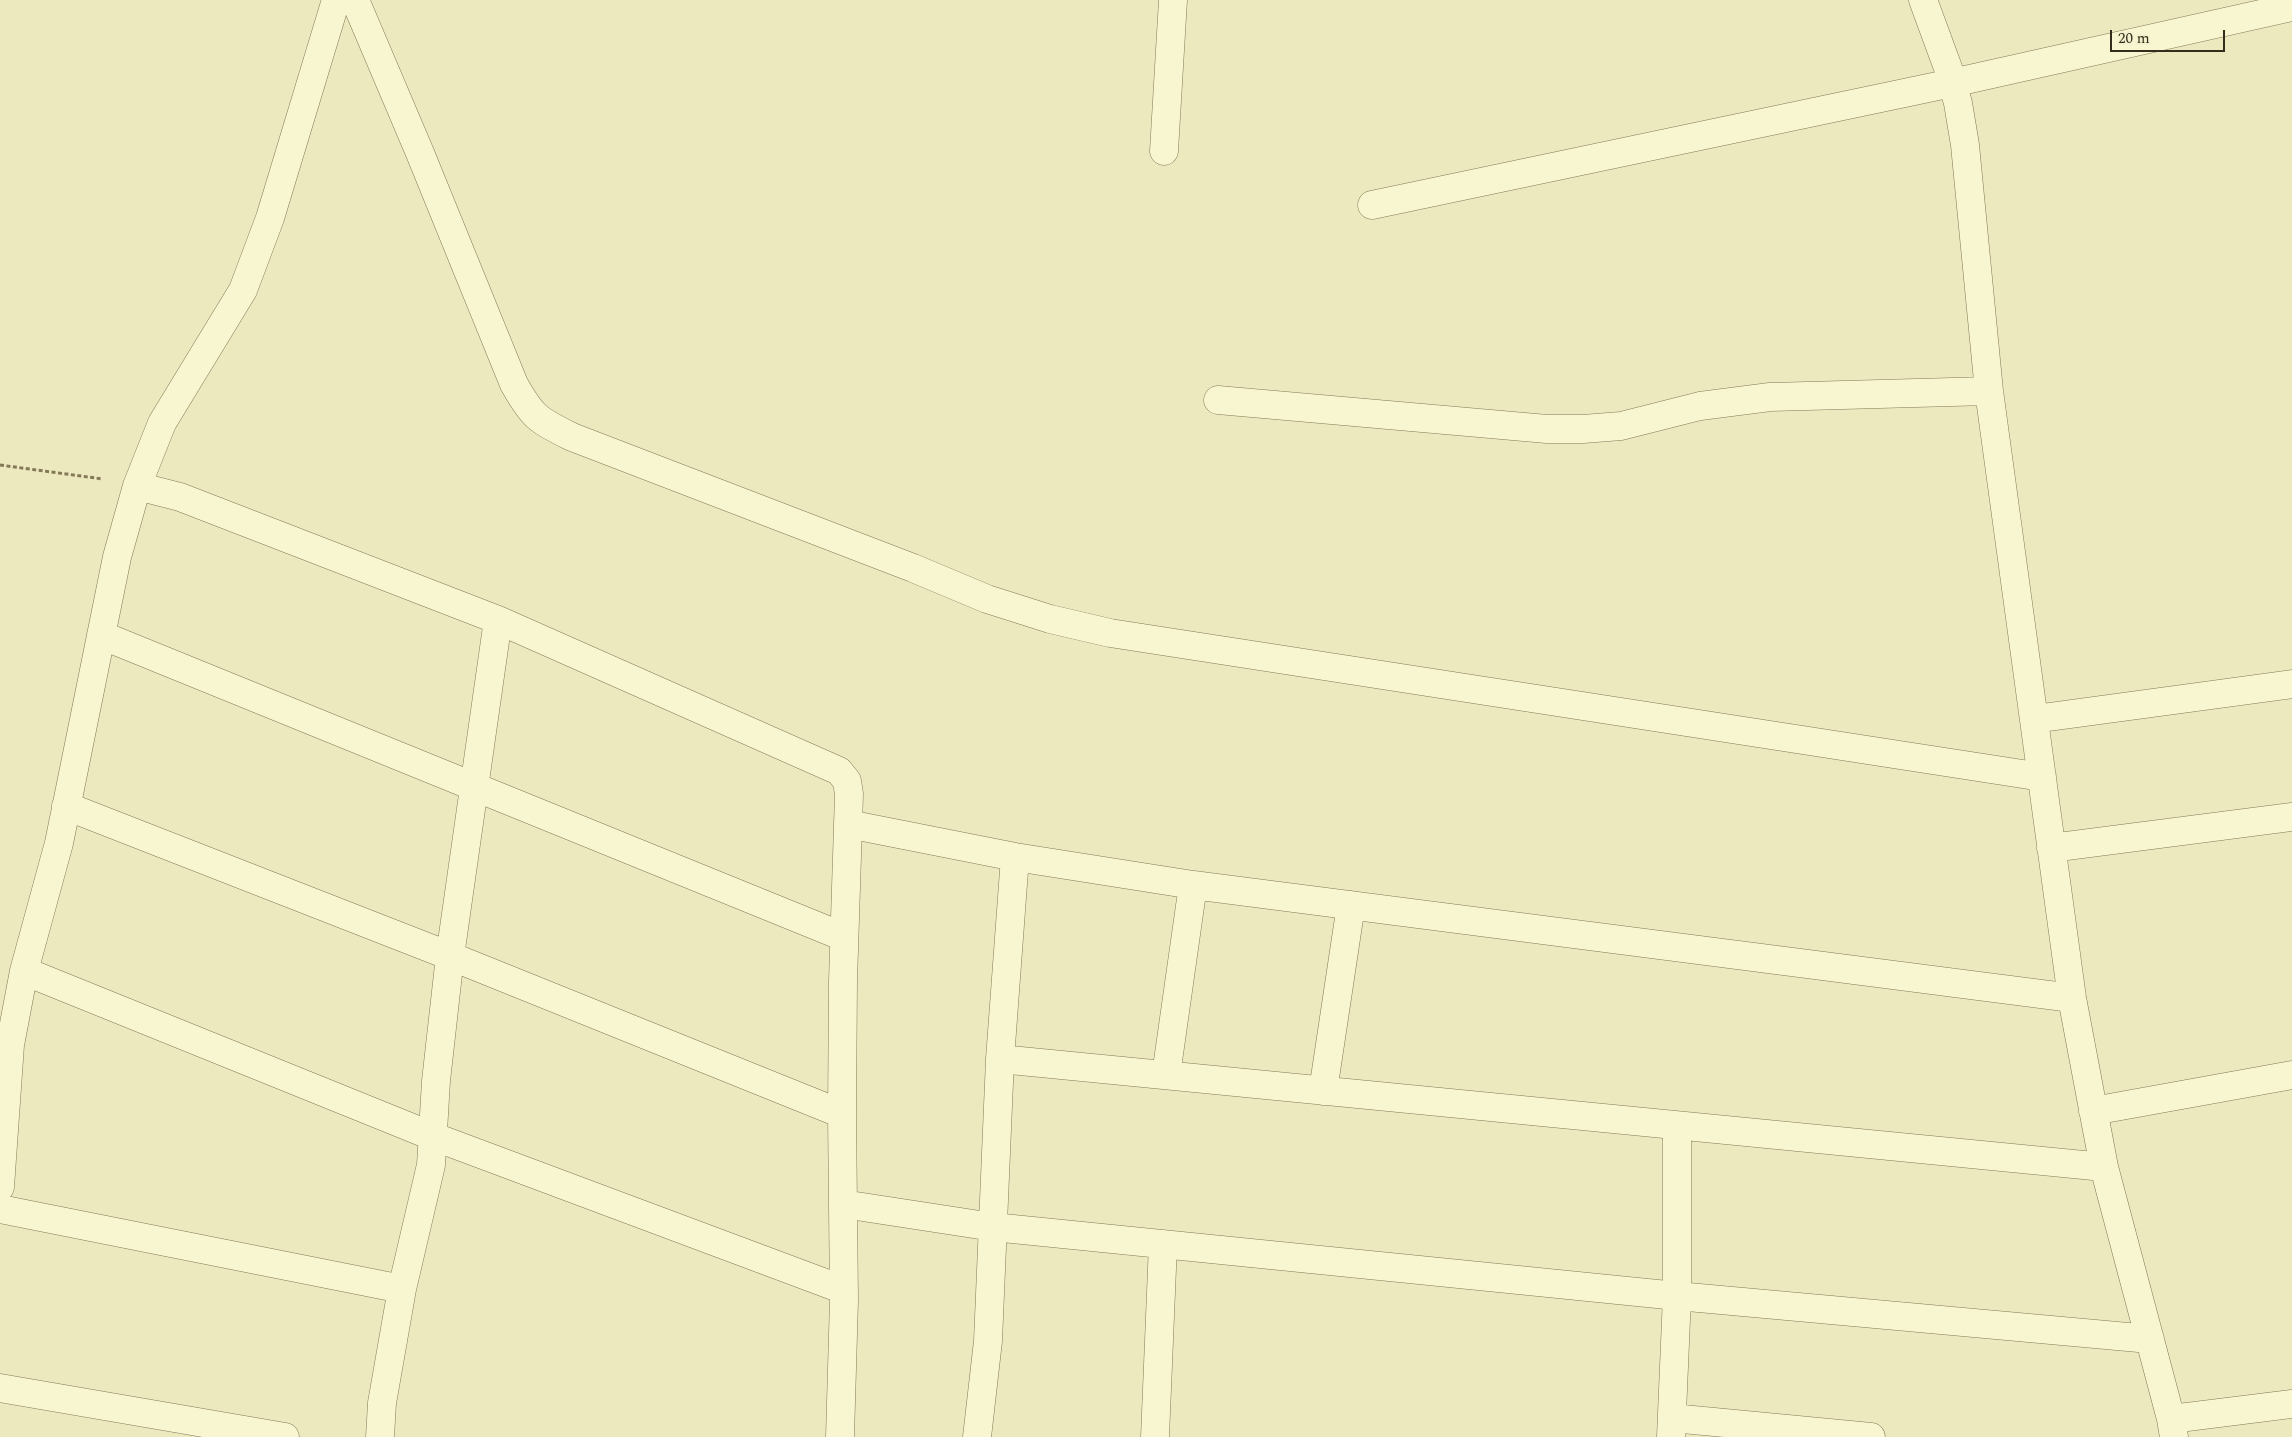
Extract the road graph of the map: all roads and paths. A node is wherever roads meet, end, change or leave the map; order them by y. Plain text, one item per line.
1 (336, 0) edge
2 (355, 0) edge
3 (1173, 0) edge
4 (1923, 0) edge
5 (2292, 7) edge
6 (1952, 83) junction
7 (1164, 151) dead end
8 (1372, 205) dead end
9 (1989, 391) junction
10 (1218, 400) dead end
11 (0, 465) edge
12 (137, 486) junction
13 (498, 620) junction
14 (101, 635) junction
15 (2292, 684) edge
16 (2034, 719) junction
17 (2042, 777) junction
18 (475, 788) junction
19 (66, 806) junction
20 (2292, 818) edge
21 (848, 824) junction
22 (2051, 848) junction
23 (1015, 857) junction
24 (1193, 885) junction
25 (1351, 905) junction
26 (844, 937) junction
27 (450, 956) junction
28 (24, 971) junction
29 (2072, 998) junction
30 (1000, 1059) junction
31 (1166, 1075) junction
32 (2292, 1076) edge
33 (1324, 1091) junction
34 (2092, 1111) junction
35 (842, 1114) junction
36 (1677, 1126) junction
37 (432, 1136) junction
38 (2104, 1167) junction
39 (0, 1187) edge
40 (843, 1204) junction
41 (0, 1210) edge
42 (993, 1227) junction
43 (1163, 1244) junction
44 (402, 1289) junction
45 (844, 1290) junction
46 (1677, 1296) junction
47 (2150, 1339) junction
48 (0, 1388) edge
49 (2292, 1404) edge
50 (1672, 1428) edge
51 (2173, 1428) edge
52 (285, 1437) edge
53 (380, 1437) edge
54 (840, 1437) edge
55 (977, 1437) edge
56 (1155, 1437) edge
57 (1871, 1437) edge

1 - 12 street
2 - 17 street
3 - 7 street
4 - 6 street
5 - 6 street
6 - 8 street
6 - 9 street
9 - 10 street
9 - 16 street
11 - 12 path
12 - 13 street
12 - 14 street
13 - 18 street
13 - 21 street
14 - 18 street
14 - 19 street
15 - 16 street
16 - 17 street
17 - 22 street
18 - 26 street
18 - 27 street
19 - 27 street
19 - 28 street
20 - 22 street
21 - 23 street
21 - 26 street
22 - 29 street
23 - 24 street
23 - 30 street
24 - 25 street
24 - 31 street
25 - 29 street
25 - 33 street
26 - 35 street
27 - 35 street
27 - 37 street
28 - 37 street
28 - 39 street
29 - 34 street
30 - 31 street
30 - 42 street
31 - 33 street
32 - 34 street
33 - 36 street
34 - 38 street
35 - 40 street
36 - 38 street
36 - 46 street
37 - 44 street
37 - 45 street
38 - 47 street
40 - 42 street
40 - 45 street
41 - 44 street
42 - 43 street
42 - 55 street
43 - 46 street
43 - 56 street
44 - 53 street
45 - 54 street
46 - 47 street
46 - 50 street
47 - 51 street
48 - 52 street
49 - 51 street
50 - 57 street

